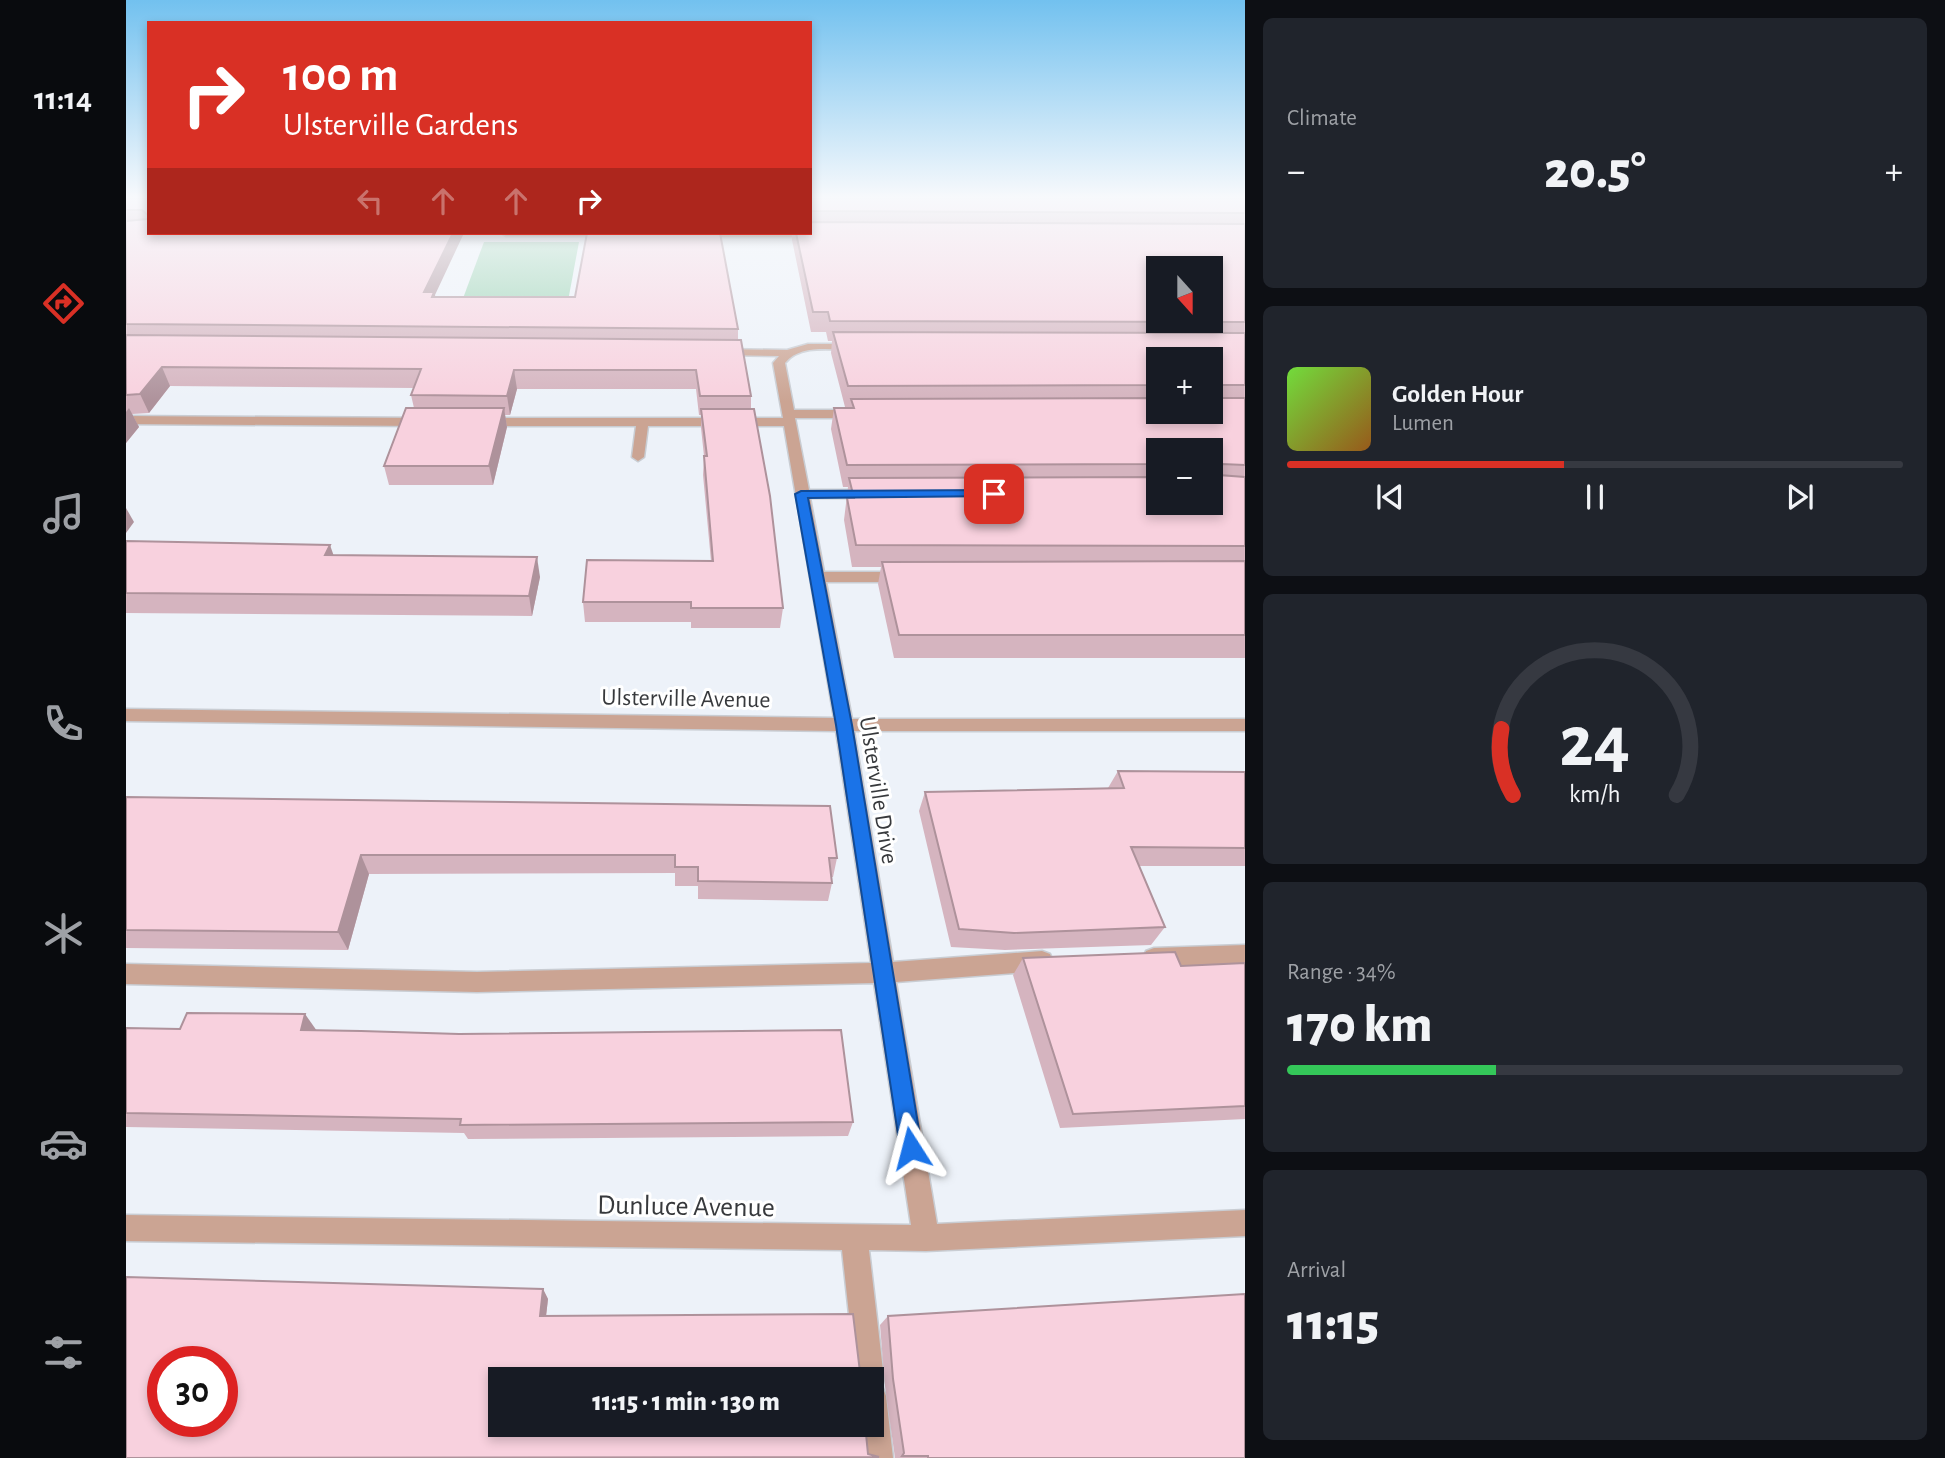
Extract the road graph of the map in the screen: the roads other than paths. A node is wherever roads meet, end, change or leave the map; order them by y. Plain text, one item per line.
1 (863, 347) edge
2 (702, 352) edge
3 (787, 353) junction
4 (871, 414) edge
5 (789, 418) junction
6 (126, 420) edge
7 (440, 422) edge
8 (465, 422) edge
9 (642, 423) junction
10 (638, 457) dead end
11 (801, 494) junction
12 (884, 494) edge
13 (913, 577) edge
14 (816, 578) junction
15 (126, 715) edge
16 (844, 725) junction
17 (1245, 725) edge
18 (1245, 955) edge
19 (1137, 958) edge
20 (1069, 960) edge
21 (884, 973) junction
22 (126, 974) edge
23 (1245, 1223) edge
24 (126, 1228) edge
25 (854, 1238) junction
26 (926, 1238) junction
27 (869, 1367) edge
28 (876, 1437) edge
29 (878, 1458) edge

1 - 3 street
2 - 3 street
3 - 5 street, Ulsterville Drive
4 - 5 street
5 - 9 street
5 - 11 street, Ulsterville Drive
6 - 7 street
8 - 9 street
9 - 10 street
11 - 12 street
11 - 14 street, Ulsterville Drive
13 - 14 street
14 - 16 street, Ulsterville Drive
15 - 16 street, Ulsterville Avenue
16 - 17 street, Ulsterville Avenue
16 - 21 street, Ulsterville Drive
18 - 19 street
20 - 21 street
21 - 22 street
21 - 26 street, Ulsterville Drive
23 - 26 street, Dunluce Avenue
24 - 25 street, Dunluce Avenue
25 - 26 street, Dunluce Avenue
25 - 27 street
28 - 29 street

